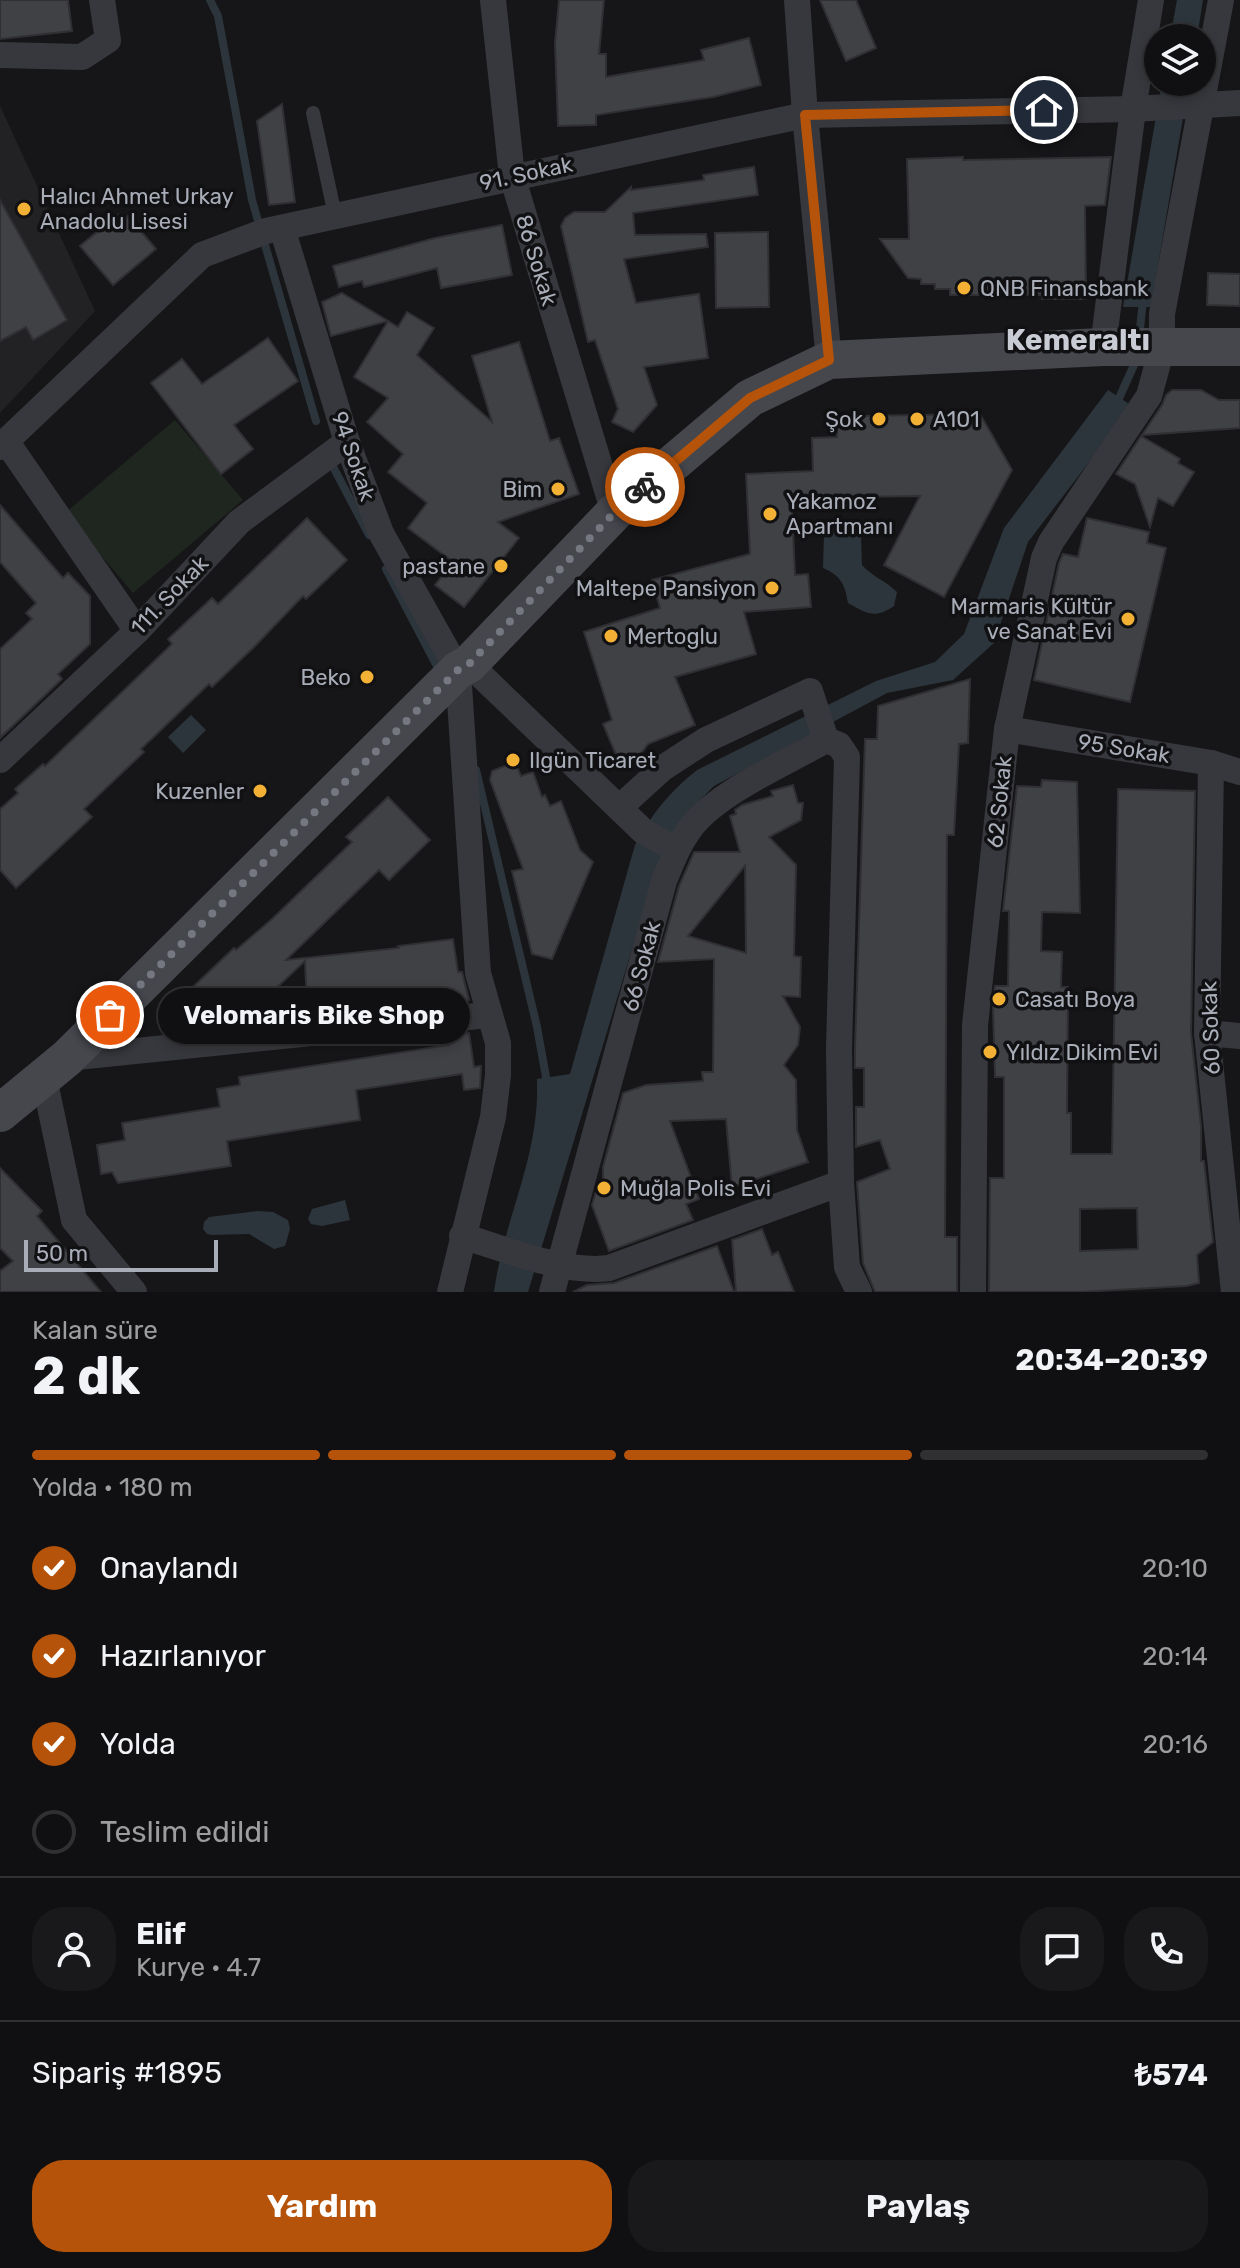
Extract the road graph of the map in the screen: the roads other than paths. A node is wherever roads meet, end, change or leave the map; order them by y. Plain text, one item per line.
1 (102, 0) edge
2 (493, 0) edge
3 (797, 0) edge
4 (1151, 0) edge
5 (1221, 0) edge
6 (0, 55) edge
7 (1240, 103) edge
8 (1195, 104) junction
9 (1142, 108) junction
10 (313, 113) dead end
11 (805, 115) junction
12 (512, 176) junction
13 (335, 215) junction
14 (264, 233) junction
15 (1135, 347) junction
16 (1240, 347) edge
17 (829, 360) junction
18 (3, 444) edge
19 (337, 449) junction
20 (614, 513) junction
21 (137, 631) junction
22 (464, 667) junction
23 (821, 727) junction
24 (1007, 729) junction
25 (0, 760) edge
26 (1211, 763) junction
27 (1240, 772) edge
28 (619, 808) junction
29 (672, 847) junction
30 (488, 1015) junction
31 (1207, 1033) junction
32 (1240, 1036) edge
33 (56, 1068) junction
34 (5, 1099) edge
35 (841, 1183) junction
36 (462, 1236) junction
37 (551, 1262) junction
38 (134, 1292) edge
39 (450, 1292) edge
40 (552, 1292) edge
41 (859, 1292) edge
42 (973, 1292) edge
43 (1234, 1292) edge

1 - 6 street
2 - 12 street, 86 Sokak
3 - 11 street
4 - 9 street
5 - 8 street
7 - 8 street, 91. Sokak
8 - 9 street, 91. Sokak
8 - 15 street
9 - 11 street, 91. Sokak
9 - 15 street
10 - 13 lane
11 - 12 street, 91. Sokak
11 - 17 street
12 - 13 street, 91. Sokak
12 - 20 street, 86 Sokak
13 - 14 street, 91. Sokak
14 - 18 street, 91. Sokak
14 - 19 street, 94 Sokak
15 - 16 street
15 - 17 street
15 - 24 street, 62 Sokak
17 - 20 street
18 - 21 street
19 - 21 street, 111. Sokak
19 - 22 street, 94 Sokak
20 - 22 street
21 - 25 street, 111. Sokak
22 - 28 street
22 - 30 street
22 - 33 street
23 - 28 street
23 - 29 street, 66 Sokak
23 - 35 street
24 - 26 street, 95 Sokak
24 - 42 street, 62 Sokak
26 - 27 street, 95 Sokak
26 - 31 street, 60 Sokak
28 - 29 street
29 - 37 street, 66 Sokak
30 - 33 street
30 - 36 street
31 - 32 street
31 - 43 street, 60 Sokak
33 - 34 street
33 - 38 street
35 - 37 street
35 - 41 street
36 - 37 street
36 - 39 street
37 - 40 street, 66 Sokak

